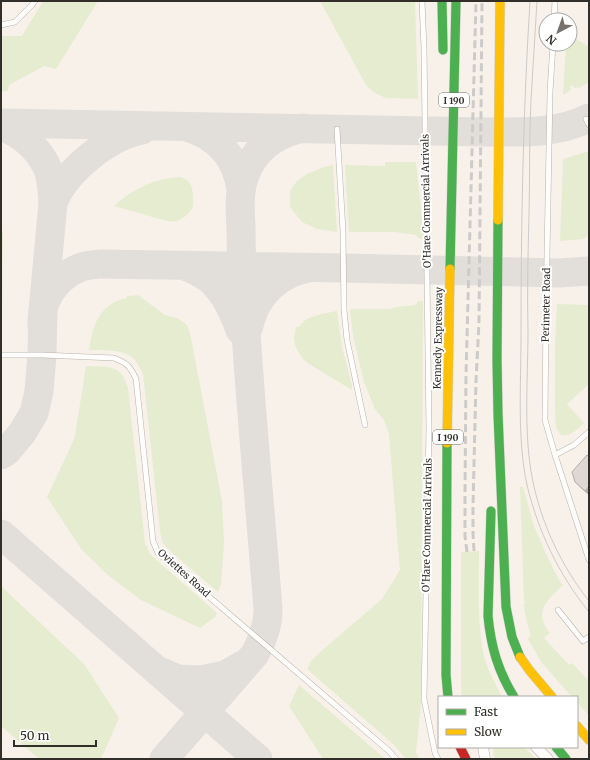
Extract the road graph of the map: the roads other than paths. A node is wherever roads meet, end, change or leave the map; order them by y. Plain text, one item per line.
1 (35, 1) edge
2 (422, 1) edge
3 (442, 1) edge
4 (456, 1) edge
5 (500, 1) edge
6 (555, 1) edge
7 (554, 12) edge
8 (1, 25) edge
9 (553, 52) edge
10 (444, 61) dead end
11 (445, 92) dead end
12 (586, 119) dead end
13 (589, 125) edge
14 (337, 129) dead end
15 (451, 199) junction
16 (1, 356) edge
17 (498, 414) junction
18 (366, 425) dead end
19 (589, 432) edge
20 (554, 454) junction
21 (589, 560) edge
22 (558, 610) dead end
23 (589, 637) edge
24 (448, 696) edge
25 (513, 696) edge
26 (551, 696) edge
27 (578, 727) edge
28 (589, 740) edge
29 (460, 748) edge
30 (483, 748) edge
31 (537, 748) edge
32 (557, 748) edge
33 (396, 759) edge
34 (438, 759) edge
35 (466, 759) edge
36 (485, 759) edge
37 (548, 759) edge
38 (566, 759) edge

1 - 8 lane
2 - 34 lane, O'Hare Commercial Arrivals
3 - 10 highway
4 - 15 highway, Kennedy Expressway / I 190
5 - 17 highway
6 - 7 lane
9 - 20 lane, Perimeter Road
11 - 15 highway
12 - 13 lane
14 - 18 lane
15 - 24 highway, Kennedy Expressway / I 190
16 - 33 lane, Oviettes Road
17 - 25 highway
17 - 26 highway
19 - 20 lane
20 - 21 lane, Perimeter Road
22 - 23 lane
27 - 28 highway
29 - 35 highway
30 - 36 street
31 - 37 street
32 - 38 highway

